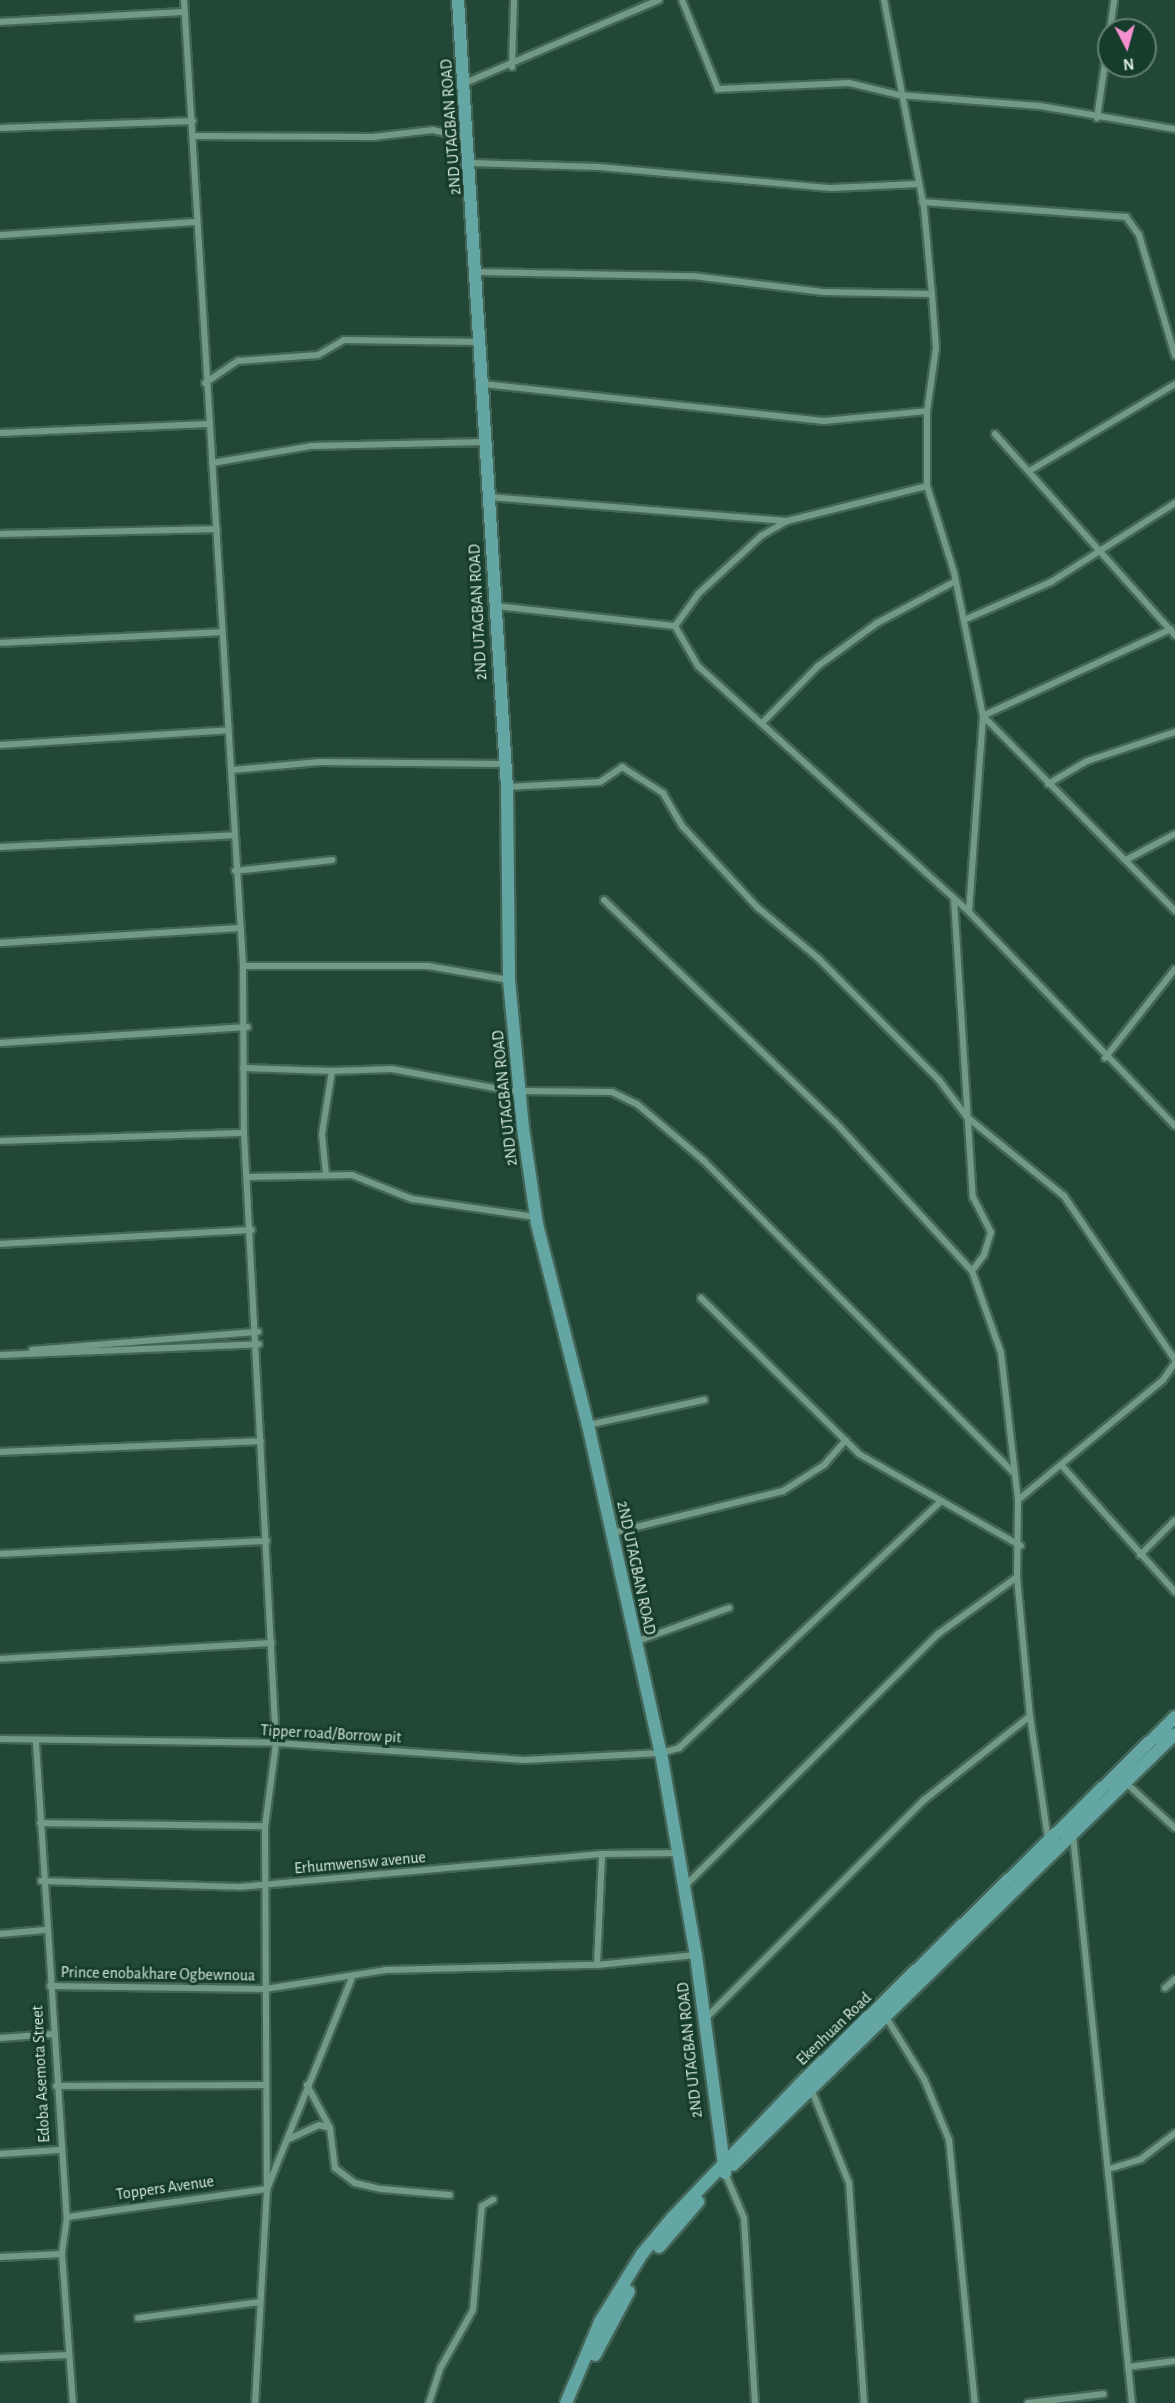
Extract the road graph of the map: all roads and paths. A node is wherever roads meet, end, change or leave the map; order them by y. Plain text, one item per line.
1 (184, 0) edge
2 (458, 0) edge
3 (514, 0) edge
4 (659, 0) edge
5 (682, 0) edge
6 (884, 0) edge
7 (1114, 0) edge
8 (185, 12) junction
9 (1112, 18) edge
10 (0, 22) edge
11 (512, 67) junction
12 (1102, 78) edge
13 (465, 83) junction
14 (899, 95) junction
15 (1096, 118) junction
16 (193, 121) junction
17 (0, 128) edge
18 (1175, 129) edge
19 (193, 136) junction
20 (468, 139) junction
21 (470, 163) junction
22 (918, 184) junction
23 (922, 202) junction
24 (196, 222) junction
25 (0, 235) edge
26 (477, 272) junction
27 (932, 294) junction
28 (481, 342) junction
29 (1175, 356) edge
30 (205, 383) junction
31 (483, 384) junction
32 (1175, 384) edge
33 (927, 411) junction
34 (208, 424) junction
35 (0, 433) edge
36 (994, 434) dead end
37 (486, 441) junction
38 (212, 463) junction
39 (1031, 470) junction
40 (927, 486) junction
41 (488, 497) junction
42 (1175, 502) edge
43 (787, 521) junction
44 (217, 529) junction
45 (0, 534) edge
46 (1097, 550) junction
47 (956, 581) junction
48 (492, 606) junction
49 (964, 620) junction
50 (675, 627) junction
51 (222, 632) junction
52 (1173, 632) edge
53 (0, 643) edge
54 (983, 716) junction
55 (764, 722) junction
56 (229, 730) junction
57 (1175, 732) edge
58 (0, 745) edge
59 (506, 765) junction
60 (232, 770) junction
61 (1048, 784) junction
62 (507, 787) junction
63 (1175, 834) edge
64 (234, 835) junction
65 (0, 847) edge
66 (332, 860) dead end
67 (1126, 860) junction
68 (235, 871) junction
69 (954, 899) junction
70 (604, 900) dead end
71 (1175, 911) edge
72 (969, 912) junction
73 (237, 928) junction
74 (0, 943) edge
75 (243, 966) junction
76 (1175, 969) edge
77 (509, 980) junction
78 (247, 1026) junction
79 (0, 1042) edge
80 (1105, 1058) junction
81 (243, 1068) junction
82 (332, 1071) junction
83 (522, 1092) junction
84 (967, 1117) junction
85 (1175, 1126) edge
86 (244, 1133) junction
87 (0, 1140) edge
88 (326, 1175) junction
89 (249, 1177) junction
90 (536, 1217) junction
91 (252, 1230) junction
92 (0, 1244) edge
93 (972, 1271) junction
94 (701, 1298) dead end
95 (258, 1332) junction
96 (259, 1344) junction
97 (0, 1353) edge
98 (1175, 1361) edge
99 (705, 1400) dead end
100 (588, 1425) junction
101 (846, 1440) junction
102 (261, 1441) junction
103 (0, 1453) edge
104 (1063, 1467) junction
105 (1014, 1474) junction
106 (1018, 1500) junction
107 (940, 1503) junction
108 (1175, 1520) edge
109 (612, 1533) junction
110 (267, 1541) junction
111 (1021, 1546) junction
112 (0, 1554) edge
113 (1140, 1555) junction
114 (1017, 1577) junction
115 (1175, 1592) edge
116 (729, 1608) dead end
117 (634, 1642) junction
118 (272, 1643) junction
119 (0, 1659) edge
120 (1030, 1716) junction
121 (1175, 1717) edge
122 (1175, 1734) edge
123 (0, 1739) edge
124 (36, 1743) junction
125 (276, 1743) junction
126 (661, 1753) junction
127 (1120, 1778) junction
128 (40, 1823) junction
129 (265, 1826) junction
130 (1175, 1827) edge
131 (1073, 1836) junction
132 (1049, 1846) junction
133 (680, 1853) junction
134 (602, 1854) junction
135 (41, 1881) junction
136 (268, 1885) junction
137 (682, 1889) junction
138 (45, 1930) junction
139 (0, 1934) edge
140 (696, 1955) junction
141 (597, 1965) junction
142 (352, 1978) junction
143 (1175, 1979) edge
144 (50, 1986) junction
145 (1165, 1988) dead end
146 (265, 1989) junction
147 (886, 2017) junction
148 (705, 2019) junction
149 (53, 2034) junction
150 (0, 2038) edge
151 (266, 2085) junction
152 (307, 2085) junction
153 (56, 2086) junction
154 (812, 2091) junction
155 (330, 2128) junction
156 (1175, 2133) edge
157 (288, 2139) junction
158 (59, 2151) junction
159 (0, 2154) edge
160 (1108, 2169) junction
161 (723, 2170) junction
162 (267, 2189) junction
163 (450, 2195) dead end
164 (493, 2200) dead end
165 (67, 2217) junction
166 (62, 2254) junction
167 (0, 2257) edge
168 (259, 2302) junction
169 (138, 2318) dead end
170 (68, 2355) junction
171 (0, 2358) edge
172 (1175, 2361) edge
173 (1128, 2367) junction
174 (1103, 2394) dead end
175 (73, 2403) edge
176 (255, 2403) edge
177 (429, 2403) edge
178 (566, 2403) edge
179 (574, 2403) edge
180 (755, 2403) edge
181 (864, 2403) edge
182 (975, 2403) edge
183 (1028, 2403) edge
184 (1132, 2403) edge

1 - 8 street
2 - 13 street, 2ND UTAGBAN ROAD
3 - 11 street
4 - 11 street
5 - 14 street
6 - 14 street
7 - 9 street
8 - 10 street
8 - 16 street
11 - 13 street
12 - 15 street
13 - 20 street, 2ND UTAGBAN ROAD
14 - 15 street
14 - 22 street
15 - 18 street
16 - 17 street
16 - 19 street
19 - 20 street
19 - 24 street
20 - 21 street, 2ND UTAGBAN ROAD
21 - 22 street
21 - 26 street, 2ND UTAGBAN ROAD
22 - 23 street
23 - 27 street
23 - 29 street
24 - 25 street
24 - 30 street
26 - 27 street
26 - 28 street, 2ND UTAGBAN ROAD
27 - 33 street
28 - 30 street
28 - 31 street, 2ND UTAGBAN ROAD
30 - 34 street
31 - 33 street
31 - 37 street, 2ND UTAGBAN ROAD
32 - 39 street
33 - 40 street
34 - 35 street
34 - 38 street
36 - 39 street
37 - 38 street
37 - 41 street, 2ND UTAGBAN ROAD
38 - 44 street
39 - 46 street
40 - 43 street
40 - 47 street
41 - 43 street
41 - 48 street, 2ND UTAGBAN ROAD
42 - 46 street
43 - 50 street
44 - 45 street
44 - 51 street
46 - 49 street
46 - 52 street
47 - 49 street
47 - 55 street
48 - 50 street
48 - 59 street, 2ND UTAGBAN ROAD
49 - 54 street
50 - 55 street
51 - 53 street
51 - 56 street
52 - 54 street
54 - 61 street
54 - 72 street
55 - 69 street
56 - 58 street
56 - 60 street
57 - 61 street
59 - 60 street
59 - 62 street, 2ND UTAGBAN ROAD
60 - 64 street
61 - 67 street
62 - 77 street, 2ND UTAGBAN ROAD
62 - 84 street
63 - 67 street
64 - 65 street
64 - 68 street
66 - 68 street
67 - 71 street
68 - 73 street
69 - 72 street
69 - 84 street
70 - 93 street
72 - 80 street
73 - 74 street
73 - 75 street
75 - 77 street
75 - 78 street
76 - 80 street
77 - 83 street, 2ND UTAGBAN ROAD
78 - 79 street
78 - 81 street
80 - 85 street
81 - 82 street
81 - 86 street
82 - 83 street
82 - 88 street
83 - 90 street, 2ND UTAGBAN ROAD
83 - 105 street
84 - 93 street
84 - 98 street
86 - 87 street
86 - 89 street
88 - 89 street
88 - 90 street
89 - 91 street
90 - 100 street, 2ND UTAGBAN ROAD
91 - 92 street
91 - 95 street
93 - 105 street
94 - 101 street
95 - 96 street
95 - 97 street
96 - 97 street
96 - 102 street
98 - 104 street
99 - 100 street
100 - 109 street, 2ND UTAGBAN ROAD
101 - 107 street
101 - 109 street
102 - 103 street
102 - 110 street
104 - 106 street
104 - 113 street
105 - 106 street
106 - 111 street
107 - 111 street
107 - 126 street
108 - 113 street
109 - 117 street, 2ND UTAGBAN ROAD
110 - 112 street
110 - 118 street
111 - 114 street
113 - 115 street
114 - 120 street
114 - 137 street
116 - 117 street
117 - 126 street, 2ND UTAGBAN ROAD
118 - 119 street
118 - 125 street
120 - 132 street
120 - 148 street
121 - 127 street, Ekenhuan Road
122 - 127 street, Ekenhuan Road
123 - 124 street, Tipper road/Borrow pit
124 - 125 street, Tipper road/Borrow pit
124 - 128 street, Edoba Asemota Street
125 - 126 street, Tipper road/Borrow pit
125 - 129 street
126 - 133 street, 2ND UTAGBAN ROAD
127 - 130 street
127 - 131 street, Ekenhuan Road
127 - 132 street, Ekenhuan Road
128 - 129 street
128 - 135 street, Edoba Asemota Street
129 - 136 street
131 - 147 street, Ekenhuan Road
131 - 160 street
132 - 161 street, Ekenhuan Road
133 - 134 street, Erhumwensw avenue
133 - 137 street, 2ND UTAGBAN ROAD
134 - 136 street, Erhumwensw avenue
134 - 141 street
135 - 136 street, Erhumwensw avenue
135 - 138 street, Edoba Asemota Street
136 - 146 street
137 - 140 street, 2ND UTAGBAN ROAD
138 - 139 street
138 - 144 street, Edoba Asemota Street
140 - 141 street, Prince enobakhare Ogbewnoua
140 - 148 street, 2ND UTAGBAN ROAD
141 - 142 street, Prince enobakhare Ogbewnoua
142 - 146 street, Prince enobakhare Ogbewnoua
142 - 152 street
143 - 145 street
144 - 146 street, Prince enobakhare Ogbewnoua
144 - 149 street, Edoba Asemota Street
146 - 151 street
147 - 154 street, Ekenhuan Road
147 - 182 street
148 - 161 street, 2ND UTAGBAN ROAD
149 - 150 street
149 - 153 street, Edoba Asemota Street
151 - 153 street
151 - 162 street
152 - 155 street
152 - 157 street
153 - 158 street, Edoba Asemota Street
154 - 161 street, Ekenhuan Road
154 - 181 street
155 - 157 street
155 - 163 street
156 - 160 street
157 - 162 street
158 - 159 street
158 - 165 street, Edoba Asemota Street
160 - 173 street
161 - 178 street, Ekenhuan Road
161 - 179 street, Ekenhuan Road
161 - 180 street
162 - 165 street, Toppers Avenue
162 - 168 street
164 - 177 street
165 - 166 street, Edoba Asemota Street
166 - 167 street
166 - 170 street, Edoba Asemota Street
168 - 169 street
168 - 176 street
170 - 171 street
170 - 175 street, Edoba Asemota Street
172 - 173 street
173 - 184 street
174 - 183 street

